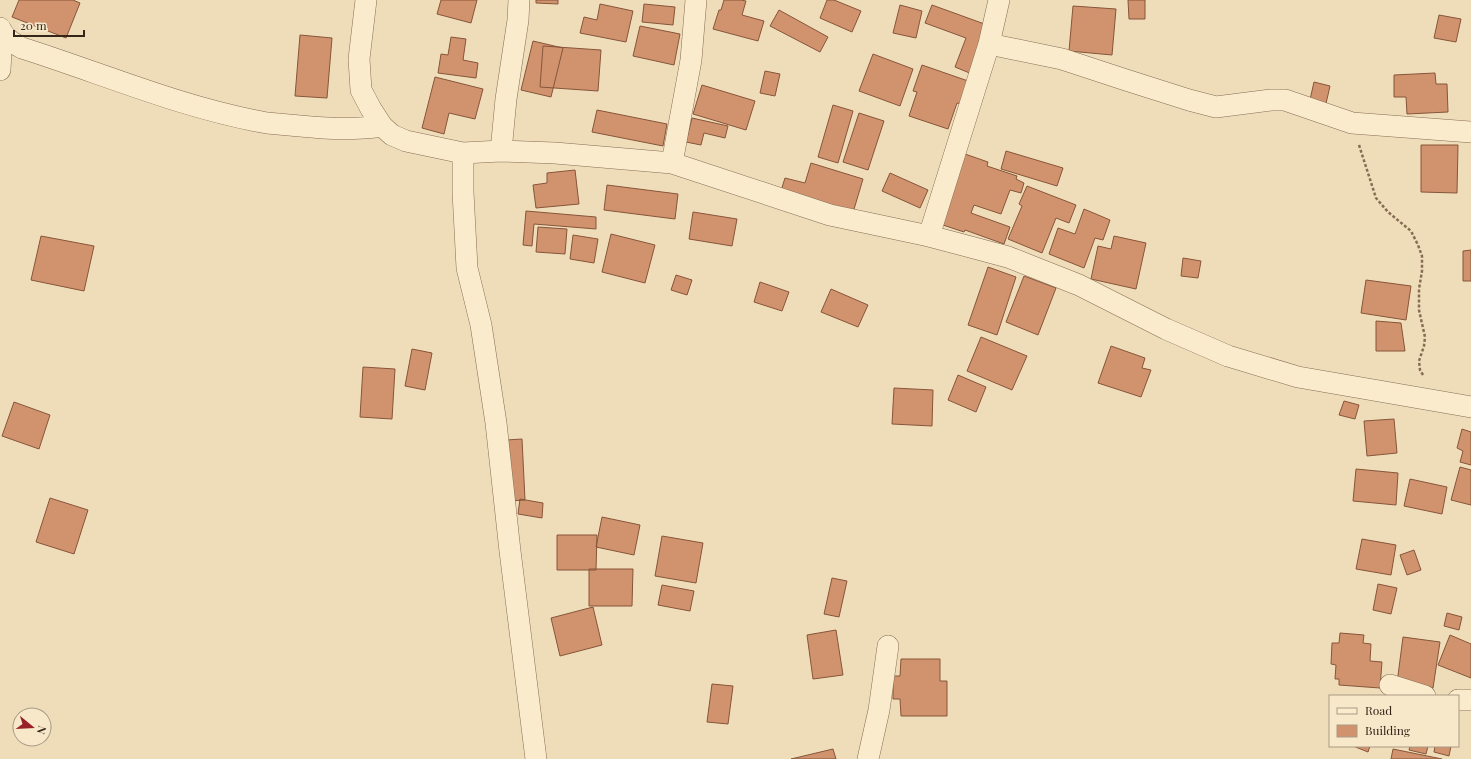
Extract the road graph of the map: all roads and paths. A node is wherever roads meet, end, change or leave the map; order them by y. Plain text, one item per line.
1 (366, 0) edge
2 (519, 0) edge
3 (696, 0) edge
4 (999, 0) edge
5 (1, 31) edge
6 (989, 44) junction
7 (0, 70) edge
8 (1352, 123) junction
9 (382, 126) junction
10 (1471, 132) edge
11 (501, 151) junction
12 (463, 153) junction
13 (672, 163) junction
14 (928, 236) junction
15 (1446, 404) junction
16 (1471, 407) edge
17 (888, 646) dead end
18 (1390, 684) dead end
19 (1422, 695) edge
20 (1459, 700) edge
21 (1471, 700) edge
22 (536, 759) edge
23 (868, 759) edge

1 - 9 street
2 - 11 street
3 - 13 street
4 - 6 street
5 - 7 street
5 - 9 street
6 - 8 street
6 - 14 street
8 - 10 street
8 - 15 path
9 - 12 street
11 - 12 street
11 - 13 street
12 - 22 street
13 - 14 street
14 - 15 street
15 - 16 street
17 - 23 street
18 - 19 street
20 - 21 street

